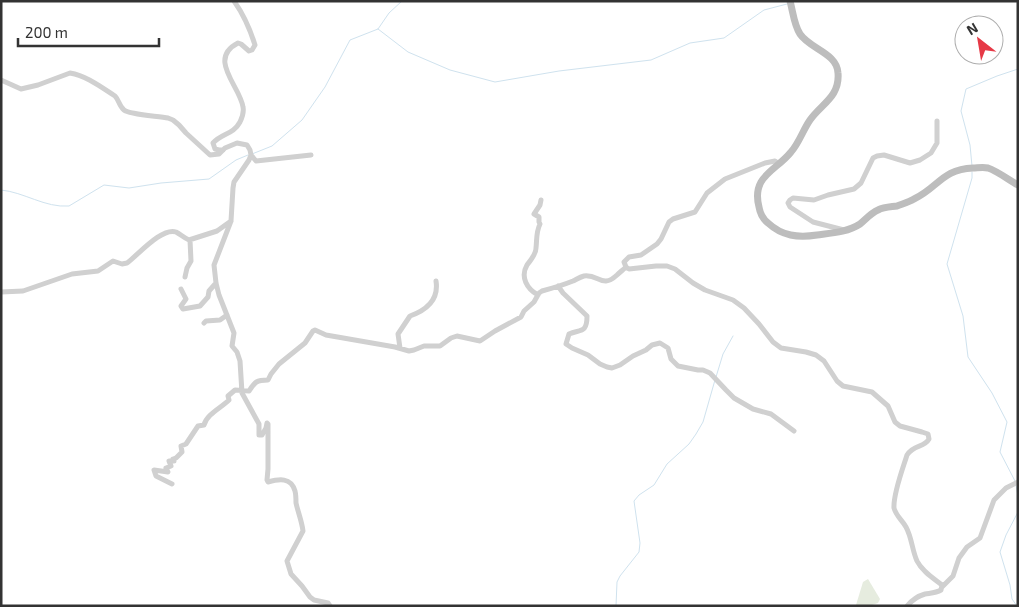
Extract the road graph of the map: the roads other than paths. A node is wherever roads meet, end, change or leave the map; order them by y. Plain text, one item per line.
1 (234, 1) edge
2 (791, 4) edge
3 (1, 80) edge
4 (938, 121) dead end
5 (224, 150) junction
6 (251, 152) junction
7 (311, 155) dead end
8 (778, 164) junction
9 (1018, 185) edge
10 (541, 200) dead end
11 (231, 221) junction
12 (848, 230) junction
13 (190, 240) junction
14 (626, 267) junction
15 (185, 277) dead end
16 (436, 280) dead end
17 (216, 283) junction
18 (558, 286) junction
19 (182, 288) dead end
20 (1, 292) edge
21 (538, 295) junction
22 (227, 315) junction
23 (204, 323) dead end
24 (400, 348) junction
25 (242, 390) junction
26 (794, 431) dead end
27 (1018, 482) edge
28 (172, 484) dead end
29 (942, 587) junction
30 (330, 606) edge
31 (907, 606) edge

1 - 5 street
2 - 8 main road
3 - 5 street
4 - 12 street
5 - 6 street
6 - 7 street
6 - 11 street
8 - 12 main road
8 - 14 street
9 - 12 main road
10 - 21 street
11 - 13 street
11 - 17 street
13 - 15 street
13 - 20 street
14 - 18 street
14 - 29 street
16 - 24 street
17 - 19 street
17 - 22 street
18 - 21 street
18 - 26 street
21 - 24 street
22 - 23 street
22 - 25 street
24 - 25 street
25 - 28 street
25 - 30 street
27 - 29 street
29 - 31 street

